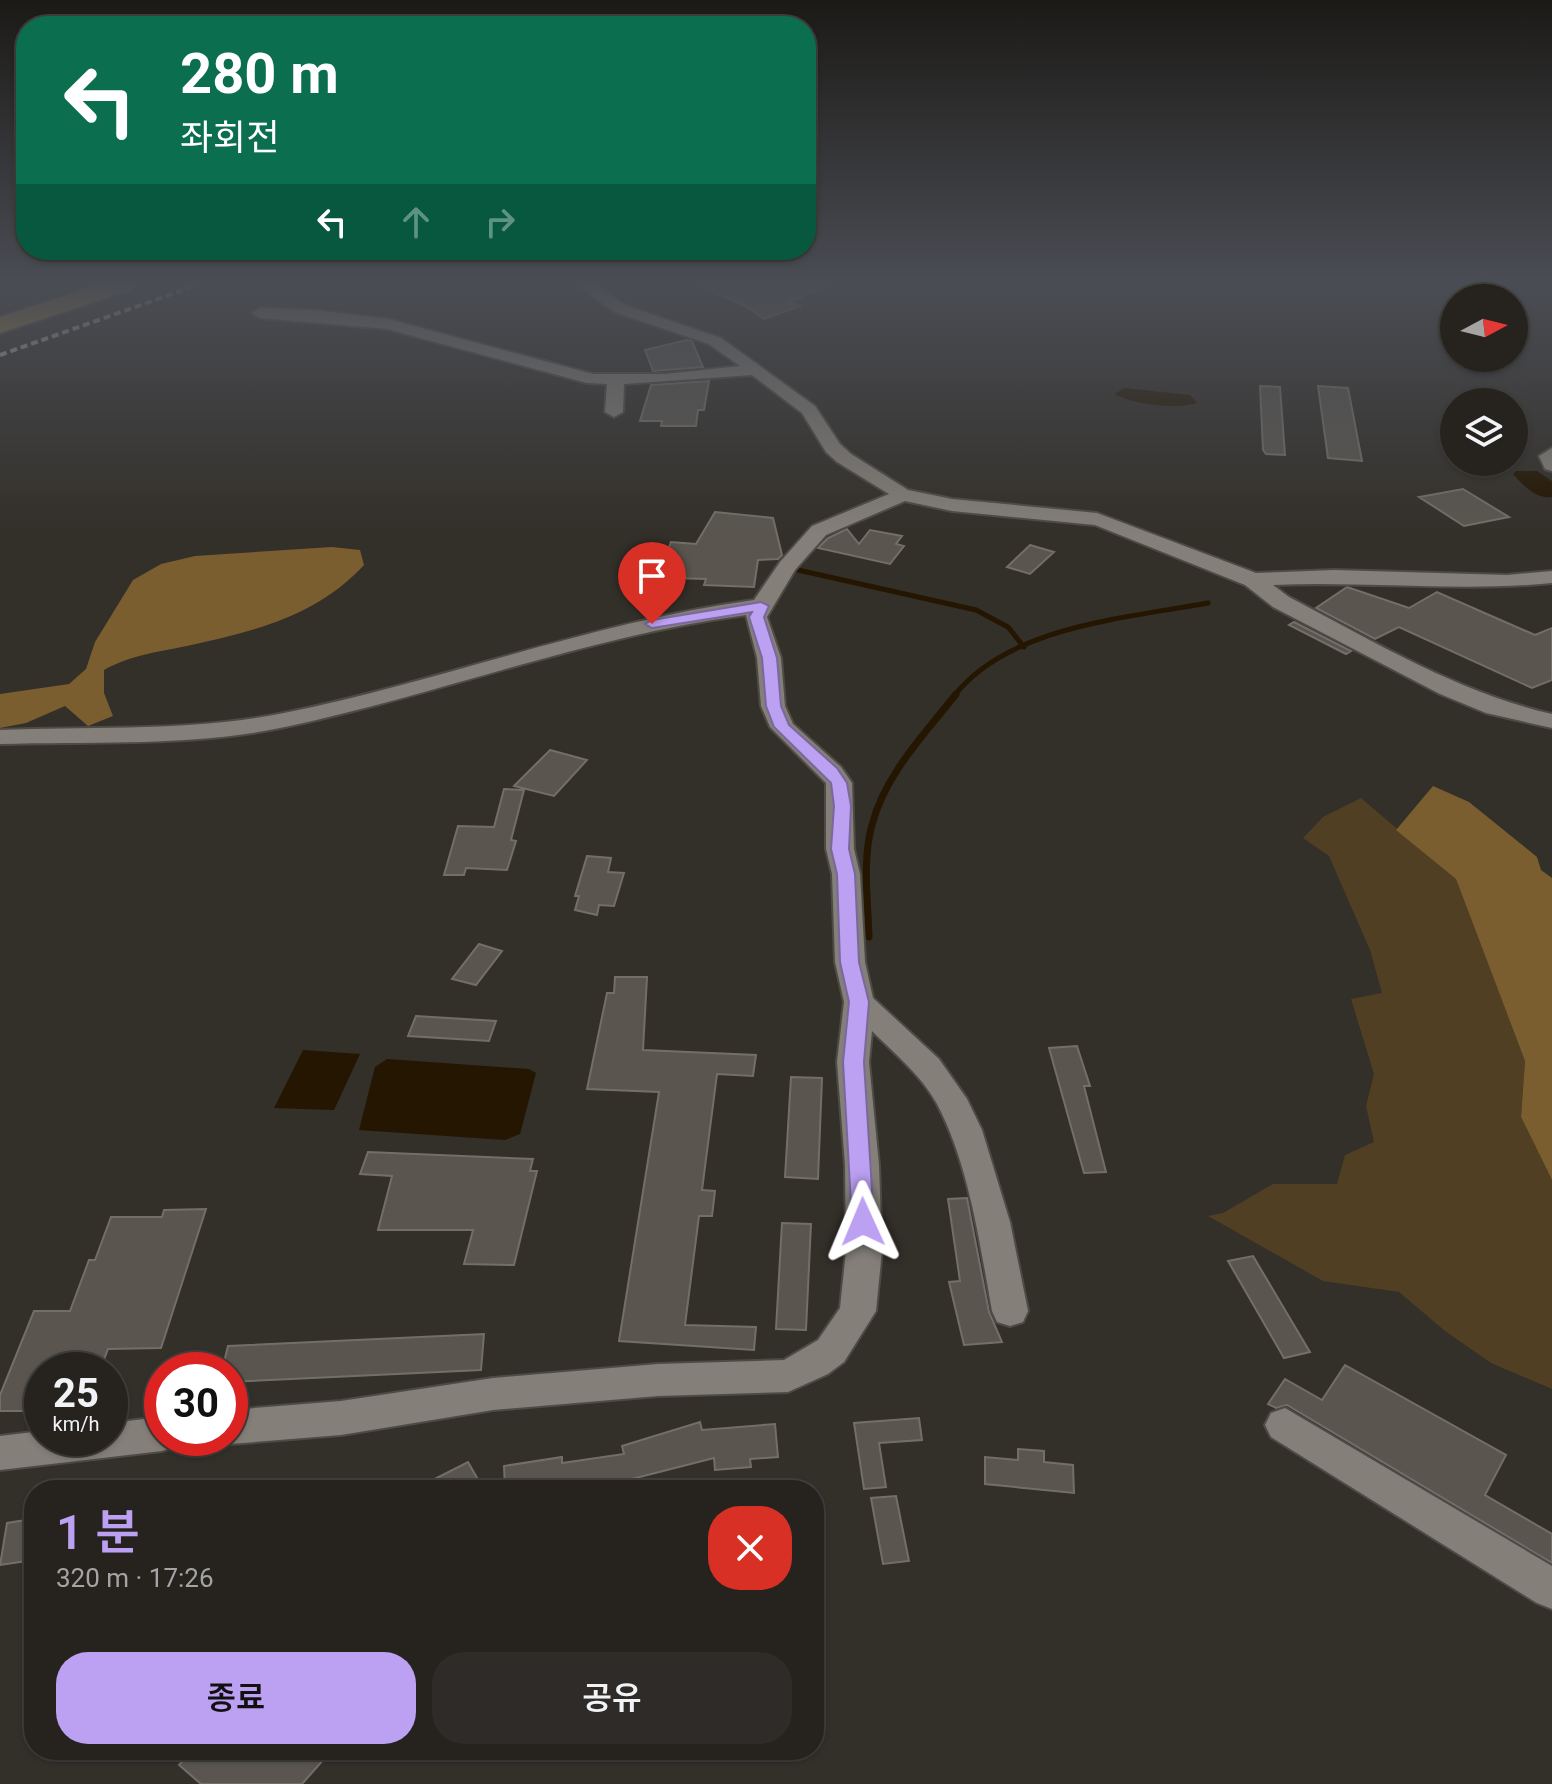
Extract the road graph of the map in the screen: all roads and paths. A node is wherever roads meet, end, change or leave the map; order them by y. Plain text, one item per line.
1 (550, 368) edge
2 (754, 368) edge
3 (756, 370) junction
4 (616, 380) junction
5 (614, 412) dead end
6 (1552, 454) edge
7 (1552, 465) edge
8 (902, 494) junction
9 (1552, 577) edge
10 (1253, 580) junction
11 (761, 606) junction
12 (1552, 721) edge
13 (0, 737) edge
14 (859, 1002) junction
15 (1010, 1311) dead end
16 (1285, 1425) dead end
17 (248, 1426) edge
18 (144, 1436) edge
19 (0, 1453) edge
20 (1552, 1589) edge

1 - 4 street
2 - 3 street
3 - 4 street
3 - 8 street
4 - 5 street
6 - 7 street
8 - 10 street
8 - 11 street
9 - 10 street
10 - 12 street
11 - 13 street
11 - 14 street
14 - 15 street
14 - 17 street
16 - 20 street
18 - 19 street

